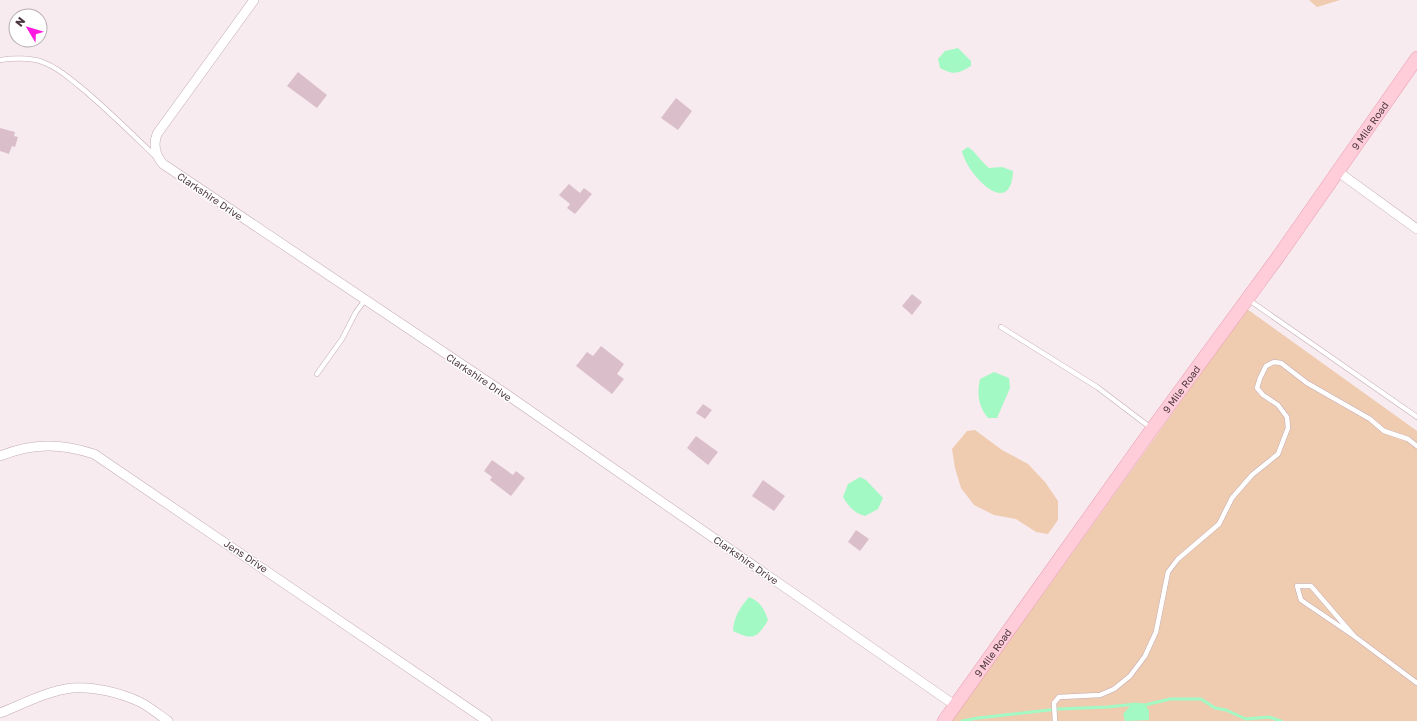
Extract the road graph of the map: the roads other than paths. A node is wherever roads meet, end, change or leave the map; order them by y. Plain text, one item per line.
1 (254, 0) edge
2 (1417, 58) edge
3 (0, 60) edge
4 (159, 160) junction
5 (1337, 171) junction
6 (1417, 229) edge
7 (1247, 299) junction
8 (365, 300) junction
9 (1001, 327) dead end
10 (317, 374) dead end
11 (1417, 417) edge
12 (1152, 429) junction
13 (1417, 446) edge
14 (0, 456) edge
15 (1354, 636) junction
16 (1417, 683) edge
17 (956, 706) junction
18 (0, 713) edge
19 (474, 718) edge
20 (168, 721) edge
21 (487, 721) edge
22 (944, 721) edge
23 (1055, 721) edge

1 - 4 street
2 - 5 street, 9 Mile Road
3 - 4 lane
4 - 8 street, Clarkshire Drive
5 - 6 street
5 - 7 street, 9 Mile Road
7 - 11 lane
7 - 12 street, 9 Mile Road
8 - 10 lane
8 - 17 street, Clarkshire Drive
9 - 12 lane
12 - 17 street, 9 Mile Road
13 - 23 lane
14 - 19 street, Jens Drive
15 - 15 lane
15 - 16 lane
17 - 22 street, 9 Mile Road
18 - 20 street
19 - 21 street, Jens Drive

